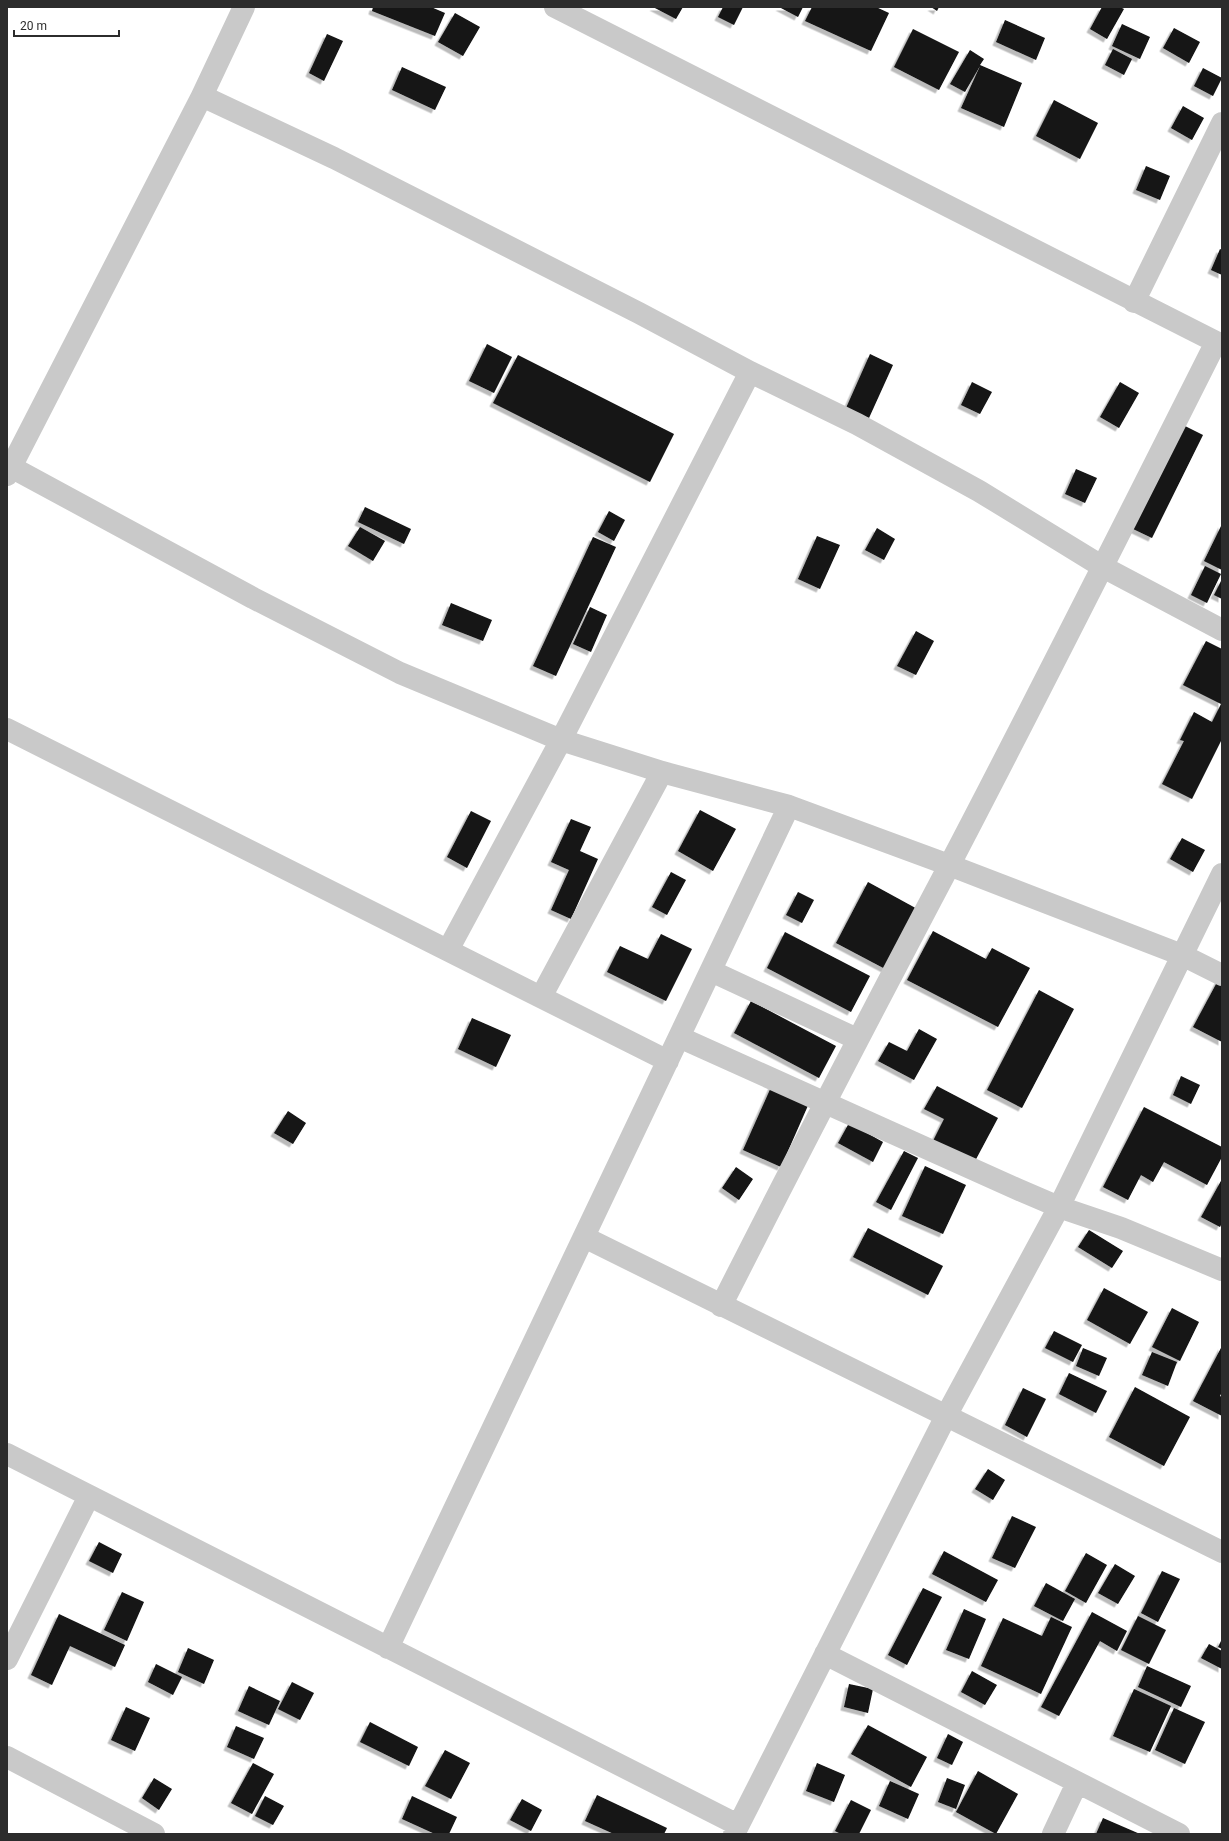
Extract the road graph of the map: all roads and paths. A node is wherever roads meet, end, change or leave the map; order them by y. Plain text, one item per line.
1 (244, 7) edge
2 (555, 7) edge
3 (202, 96) junction
4 (1222, 123) edge
5 (1134, 302) junction
6 (1219, 344) edge
7 (750, 372) junction
8 (9, 471) edge
9 (1103, 567) junction
10 (1222, 630) edge
11 (7, 729) edge
12 (561, 740) junction
13 (662, 772) junction
14 (789, 806) junction
15 (949, 865) junction
16 (1222, 874) edge
17 (448, 950) junction
18 (1182, 955) junction
19 (711, 971) junction
20 (1222, 975) edge
21 (541, 997) junction
22 (679, 1037) junction
23 (857, 1039) junction
24 (668, 1061) junction
25 (824, 1103) junction
26 (1059, 1207) junction
27 (584, 1237) junction
28 (1222, 1270) edge
29 (721, 1306) junction
30 (946, 1416) junction
31 (7, 1454) edge
32 (89, 1496) junction
33 (1222, 1552) edge
34 (388, 1648) junction
35 (825, 1654) junction
36 (7, 1659) edge
37 (7, 1757) edge
38 (1077, 1782) junction
39 (736, 1830) edge
40 (154, 1834) edge
41 (1053, 1834) edge
42 (1179, 1834) edge

1 - 3 street
2 - 5 street
3 - 7 street
3 - 8 street
4 - 5 street
5 - 6 street
6 - 9 street
7 - 9 street
7 - 12 street
8 - 12 street
9 - 10 street
9 - 15 street
11 - 17 street
12 - 13 street
12 - 17 street
13 - 14 street
13 - 21 street
14 - 15 street
14 - 19 street
15 - 18 street
15 - 23 street
16 - 18 street
17 - 21 street
18 - 20 street
18 - 26 street
19 - 22 street
19 - 23 street
21 - 24 street
22 - 24 street
22 - 25 street
23 - 25 street
24 - 27 street
25 - 26 street
25 - 29 street
26 - 28 street
26 - 30 street
27 - 29 street
27 - 34 street
29 - 30 street
30 - 33 street
30 - 35 street
31 - 32 street
32 - 34 street
32 - 36 street
34 - 39 street
35 - 38 street
35 - 39 street
37 - 40 street
38 - 41 street
38 - 42 street

